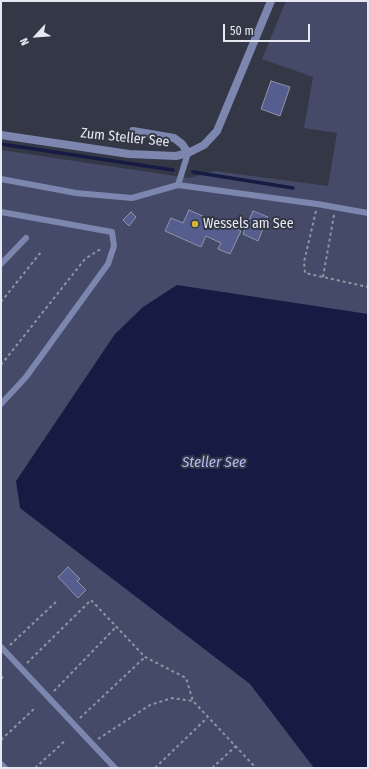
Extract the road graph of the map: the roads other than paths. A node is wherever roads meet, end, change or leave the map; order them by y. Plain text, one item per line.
1 (271, 1) edge
2 (133, 131) dead end
3 (1, 135) edge
4 (188, 153) junction
5 (1, 179) edge
6 (178, 185) junction
7 (1, 212) edge
8 (368, 213) edge
9 (26, 238) dead end
10 (1, 264) edge
11 (1, 404) edge
12 (2, 648) edge
13 (1, 764) edge
14 (5, 768) edge
15 (115, 768) edge

1 - 4 street, Zum Steller See
2 - 4 street
3 - 4 street, Zum Steller See
4 - 6 lane
5 - 6 lane
6 - 8 lane
7 - 11 lane
9 - 10 lane
12 - 15 lane
13 - 14 lane

